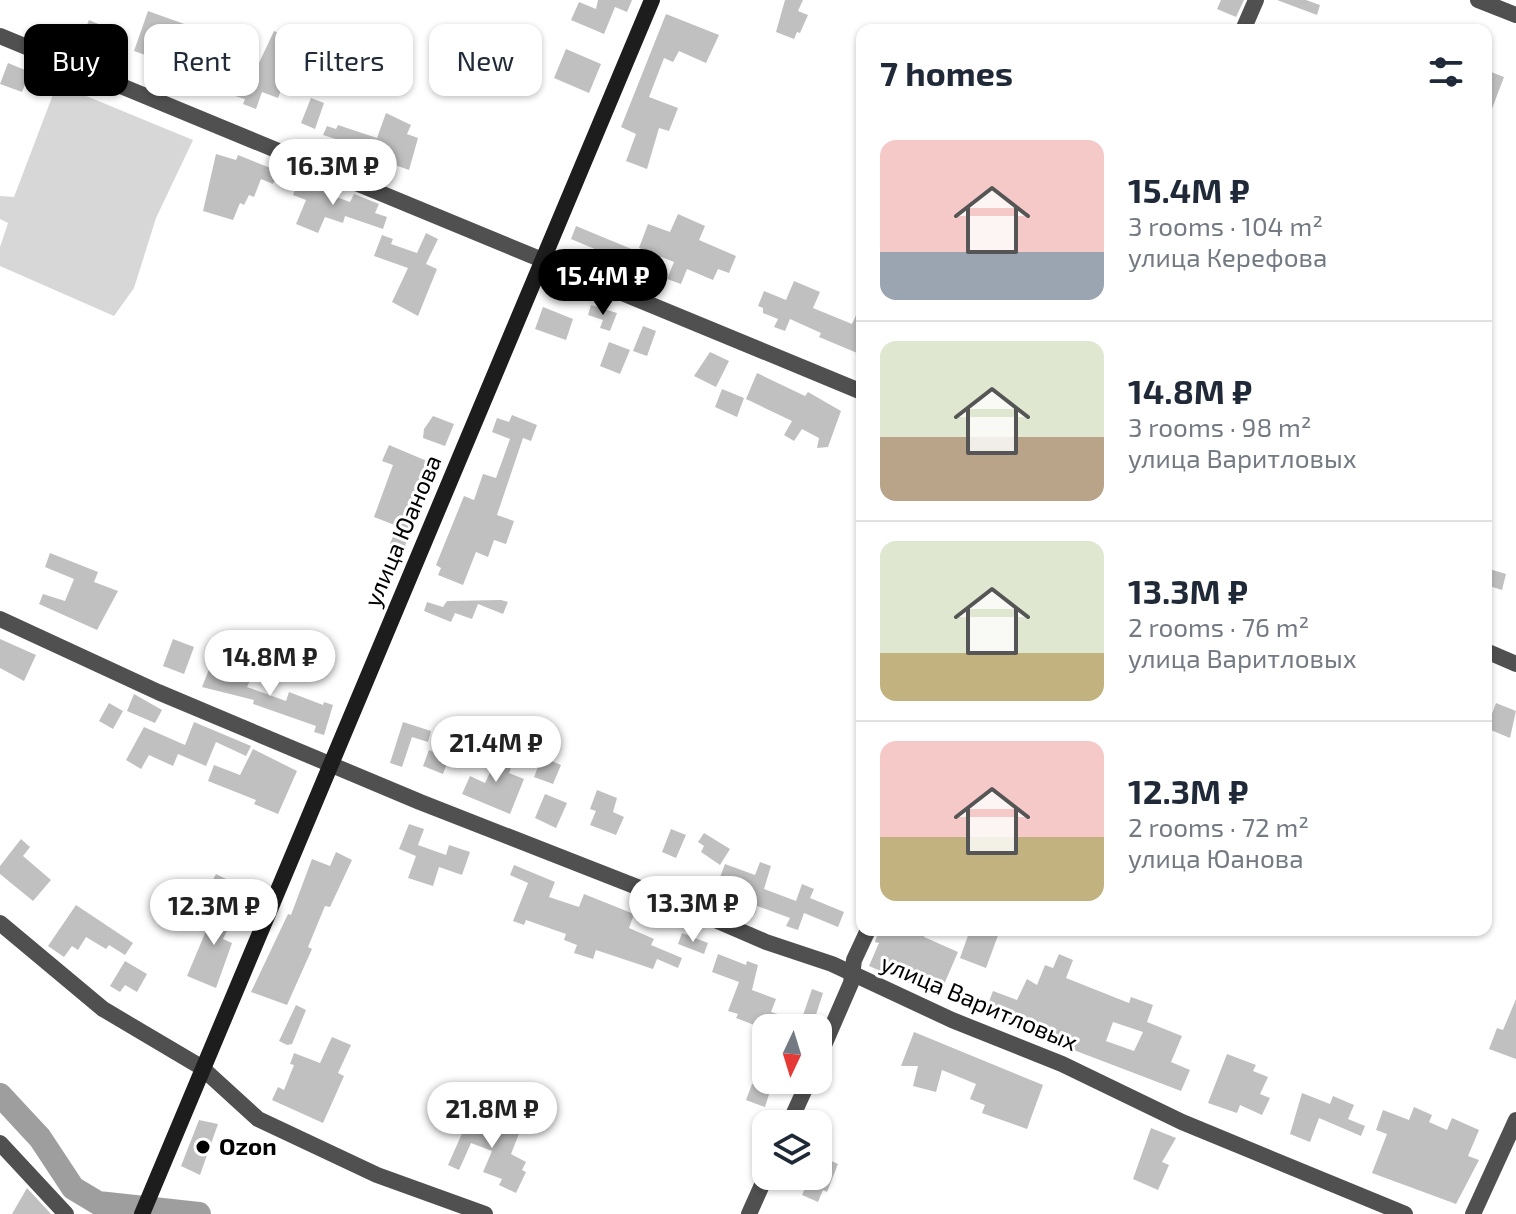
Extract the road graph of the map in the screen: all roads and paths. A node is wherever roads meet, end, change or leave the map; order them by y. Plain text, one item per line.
1 (652, 0) edge
2 (1256, 0) edge
3 (1478, 0) edge
4 (1516, 15) edge
5 (1246, 24) edge
6 (0, 36) edge
7 (543, 263) junction
8 (856, 390) edge
9 (0, 619) edge
10 (1492, 654) edge
11 (1516, 664) edge
12 (330, 764) junction
13 (0, 923) edge
14 (865, 936) edge
15 (853, 974) junction
16 (832, 1025) edge
17 (201, 1067) junction
18 (1516, 1120) edge
19 (0, 1143) edge
20 (760, 1190) edge
21 (66, 1214) edge
22 (142, 1214) edge
23 (485, 1214) edge
24 (749, 1214) edge
25 (1405, 1214) edge
26 (1473, 1214) edge

1 - 7 street, улица Юанова
2 - 5 street
3 - 4 street
6 - 7 street
7 - 8 street
7 - 12 street, улица Юанова
9 - 12 street, улица Варитловых
10 - 11 street
12 - 15 street, улица Варитловых
12 - 17 street, улица Юанова
13 - 17 street
14 - 15 street
15 - 16 street
15 - 25 street, улица Варитловых
17 - 22 street, улица Юанова
17 - 23 street
18 - 26 street
19 - 21 street
20 - 24 street

